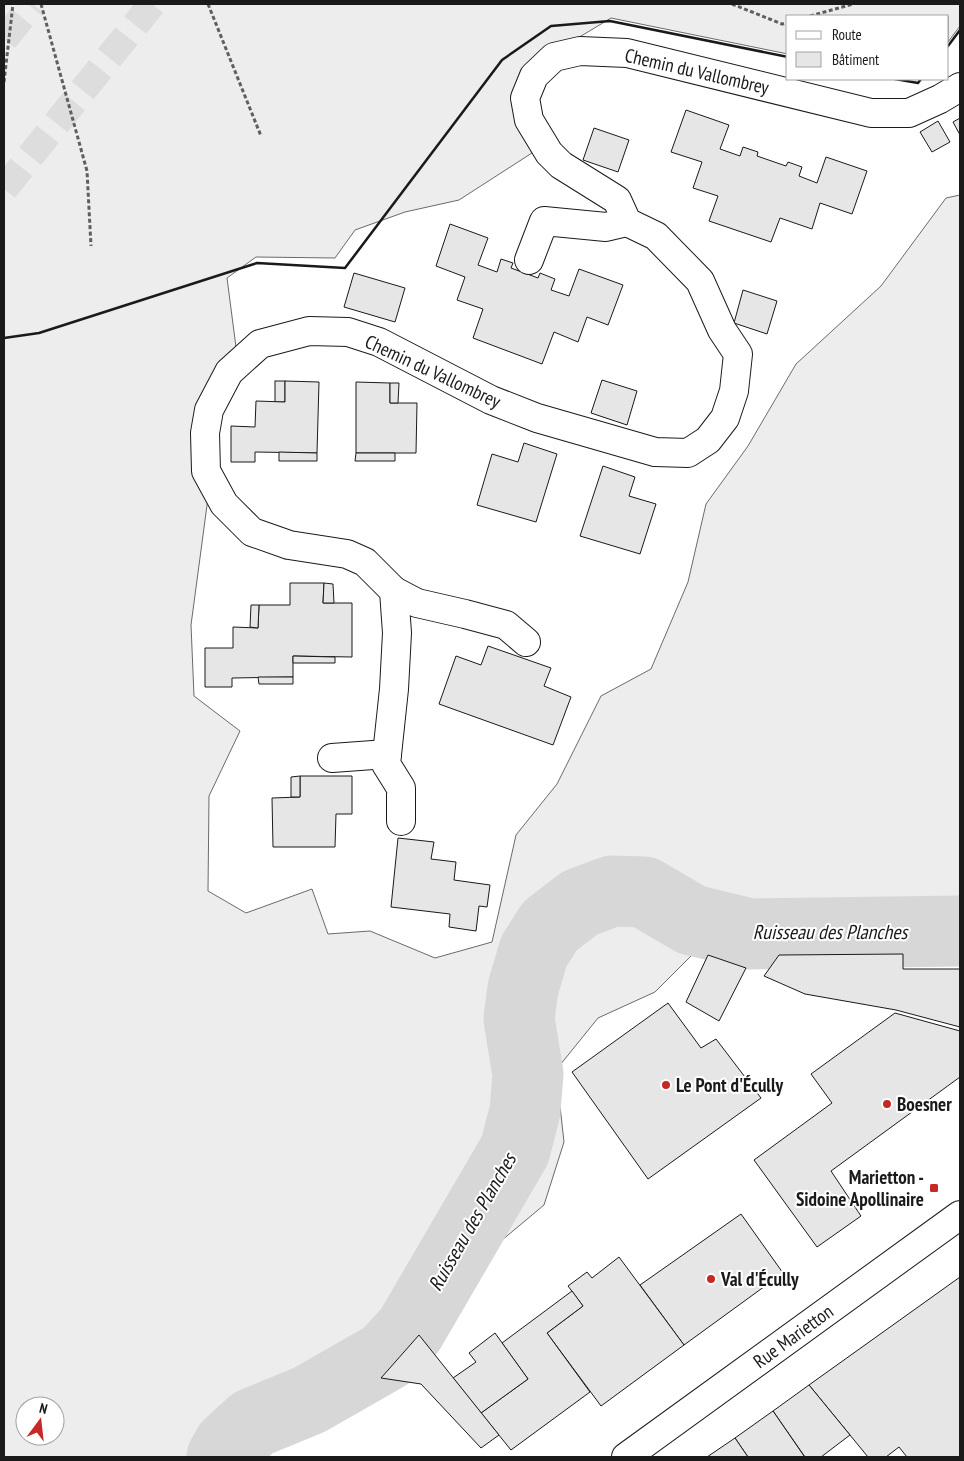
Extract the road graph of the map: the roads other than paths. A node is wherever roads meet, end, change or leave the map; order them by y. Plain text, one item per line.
1 (960, 86) edge
2 (627, 222) junction
3 (529, 260) dead end
4 (394, 591) junction
5 (526, 642) dead end
6 (387, 754) junction
7 (332, 758) dead end
8 (401, 821) dead end
9 (960, 1215) edge
10 (626, 1457) edge

1 - 2 main road, Chemin du Vallombrey
2 - 3 main road
2 - 4 main road, Chemin du Vallombrey
4 - 5 main road, Chemin du Vallombrey
4 - 6 main road
6 - 7 main road
6 - 8 main road
9 - 10 main road, Rue Marietton

